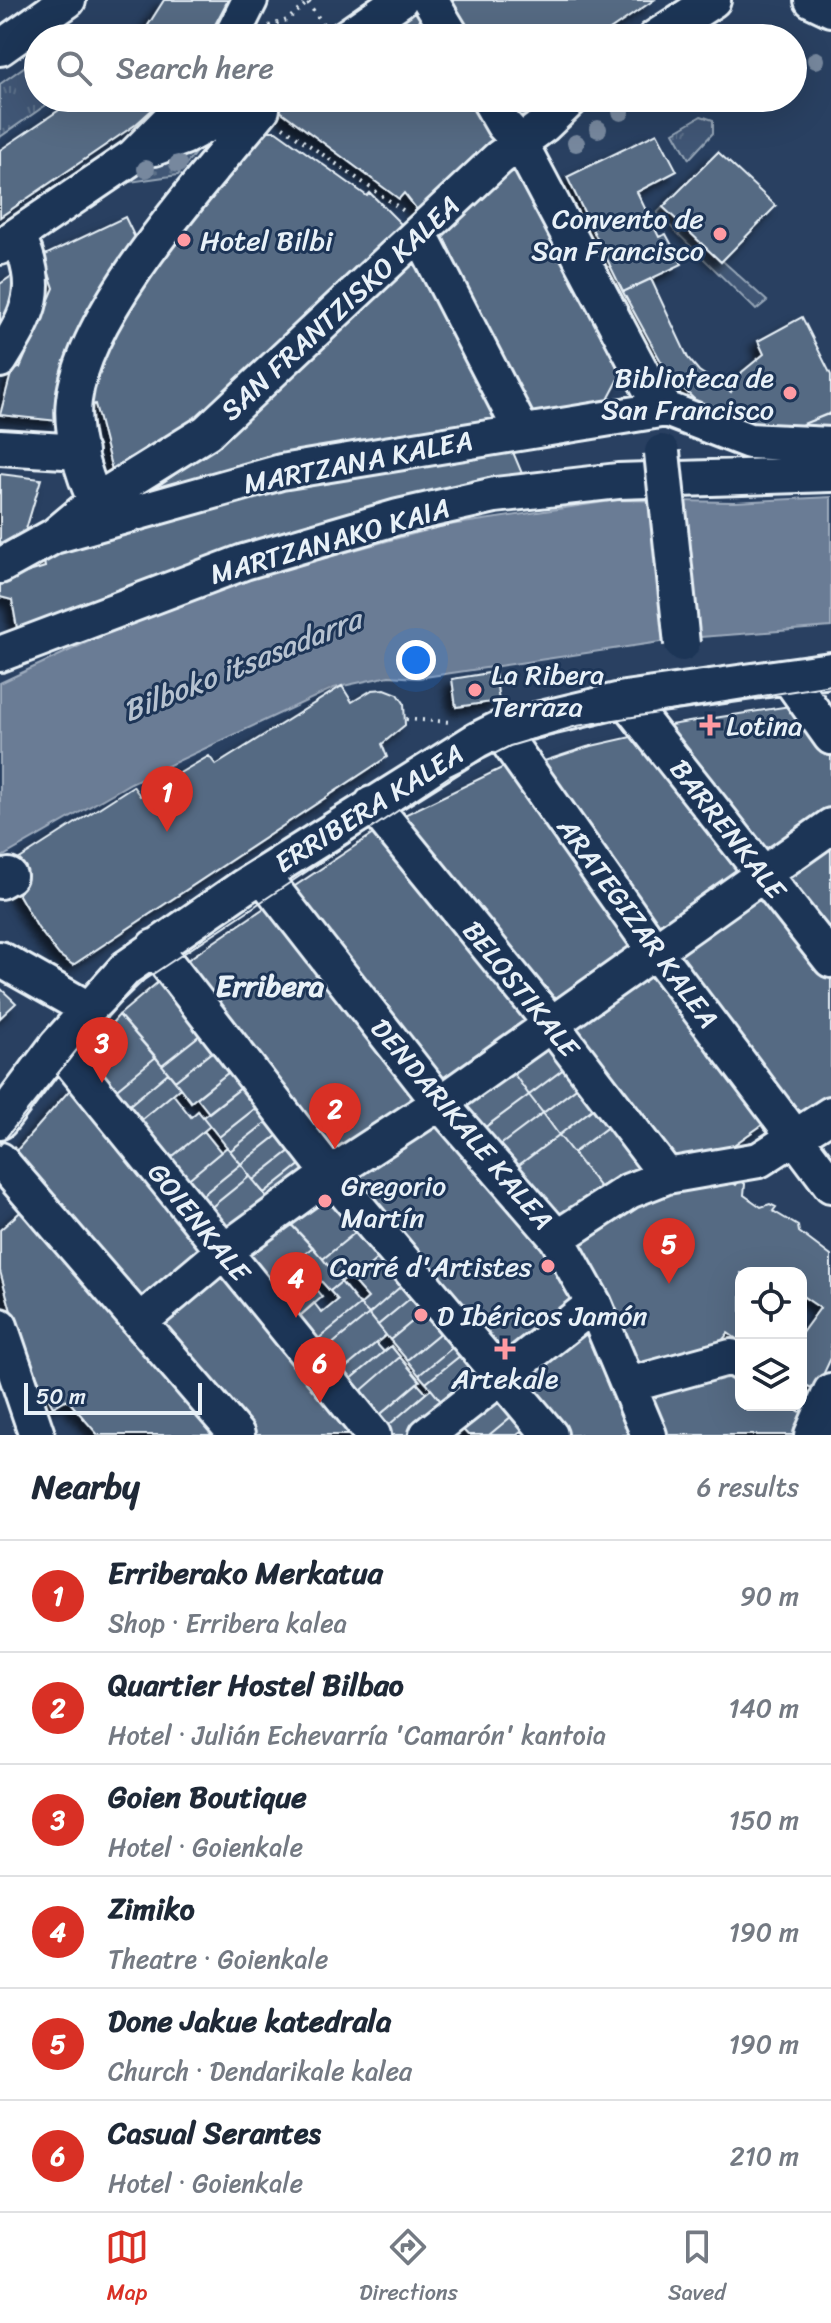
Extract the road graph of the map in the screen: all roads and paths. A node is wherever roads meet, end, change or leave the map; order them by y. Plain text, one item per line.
1 (68, 0) edge
2 (400, 0) edge
3 (430, 0) edge
4 (713, 0) edge
5 (812, 0) edge
6 (310, 1) edge
7 (831, 9) edge
8 (247, 22) edge
9 (34, 24) edge
10 (329, 24) edge
11 (353, 24) edge
12 (445, 24) edge
13 (676, 24) edge
14 (24, 31) edge
15 (0, 48) edge
16 (177, 112) edge
17 (254, 112) edge
18 (264, 112) edge
19 (274, 112) edge
20 (496, 112) edge
21 (557, 112) edge
22 (519, 141) junction
23 (134, 156) junction
24 (411, 233) junction
25 (9, 241) edge
26 (0, 360) edge
27 (666, 409) junction
28 (522, 432) junction
29 (831, 445) edge
30 (0, 447) edge
31 (80, 452) junction
32 (667, 465) junction
33 (831, 474) edge
34 (96, 501) junction
35 (54, 536) junction
36 (0, 566) edge
37 (831, 649) edge
38 (0, 654) edge
39 (831, 670) edge
40 (789, 678) junction
41 (696, 687) junction
42 (625, 699) junction
43 (406, 719) dead end
44 (465, 723) dead end
45 (499, 729) junction
46 (831, 737) edge
47 (372, 804) junction
48 (831, 826) edge
49 (262, 875) junction
50 (765, 875) junction
51 (154, 947) junction
52 (655, 951) junction
53 (0, 959) edge
54 (831, 960) edge
55 (90, 1010) junction
56 (552, 1025) junction
57 (57, 1045) junction
58 (440, 1103) junction
59 (831, 1114) edge
60 (0, 1121) edge
61 (790, 1126) junction
62 (0, 1160) edge
63 (330, 1174) junction
64 (667, 1176) junction
65 (831, 1185) edge
66 (557, 1238) junction
67 (223, 1252) junction
68 (594, 1304) junction
69 (141, 1321) junction
70 (0, 1326) edge
71 (735, 1359) edge
72 (503, 1379) junction
73 (8, 1381) edge
74 (629, 1385) junction
75 (37, 1435) edge
76 (237, 1435) edge
77 (373, 1435) edge
78 (427, 1435) edge
79 (550, 1435) edge
80 (649, 1435) edge

1 - 9 street
2 - 11 street
3 - 12 street
4 - 13 street
5 - 7 street
6 - 8 path
6 - 10 path
14 - 15 street
16 - 23 street
17 - 23 street
18 - 31 street
19 - 24 path
20 - 22 street
21 - 22 street, SAN FRANTZISKO KALEA
22 - 24 street, SAN FRANTZISKO KALEA
22 - 27 street
23 - 25 street
24 - 28 street
24 - 34 street, SAN FRANTZISKO KALEA
25 - 26 street
27 - 28 street, MARTZANA KALEA
27 - 29 street
27 - 32 street
28 - 35 street, MARTZANA KALEA
30 - 31 street
31 - 34 street
32 - 33 street, MARTZANAKO KAIA
32 - 38 street, MARTZANAKO KAIA
32 - 41 street, bridge
34 - 35 street, SAN FRANTZISKO KALEA
35 - 36 street
37 - 41 street
39 - 40 street, ERRIBERA KALEA
40 - 41 street, ERRIBERA KALEA
40 - 46 street
41 - 42 street, ERRIBERA KALEA
42 - 45 street, ERRIBERA KALEA
42 - 50 street, BARRENKALE
43 - 44 path
45 - 47 street, ERRIBERA KALEA
45 - 52 street, ARATEGIZAR KALEA
47 - 49 street, ERRIBERA KALEA
47 - 56 street, BELOSTIKALE
48 - 50 street
49 - 51 street, ERRIBERA KALEA
49 - 58 street, DENDARIKALE KALEA
50 - 52 street
50 - 54 street, BARRENKALE
51 - 55 street, ERRIBERA KALEA
51 - 63 street
52 - 56 street
52 - 61 street, ARATEGIZAR KALEA
53 - 55 street
55 - 57 street, ERRIBERA KALEA
56 - 58 street
56 - 64 street, BELOSTIKALE
57 - 60 street, ERRIBERA KALEA
57 - 67 street, GOIENKALE
58 - 63 street
58 - 66 street, DENDARIKALE KALEA
59 - 61 street
61 - 64 street
61 - 65 street, ARATEGIZAR KALEA
62 - 69 street
63 - 67 street
63 - 72 street
64 - 66 street
66 - 68 street, DENDARIKALE KALEA
67 - 69 street
67 - 77 street, GOIENKALE
68 - 72 street
68 - 74 street, DENDARIKALE KALEA
69 - 76 street
70 - 73 street
71 - 74 street
72 - 78 street
72 - 79 street
73 - 75 street
74 - 80 street, DENDARIKALE KALEA

